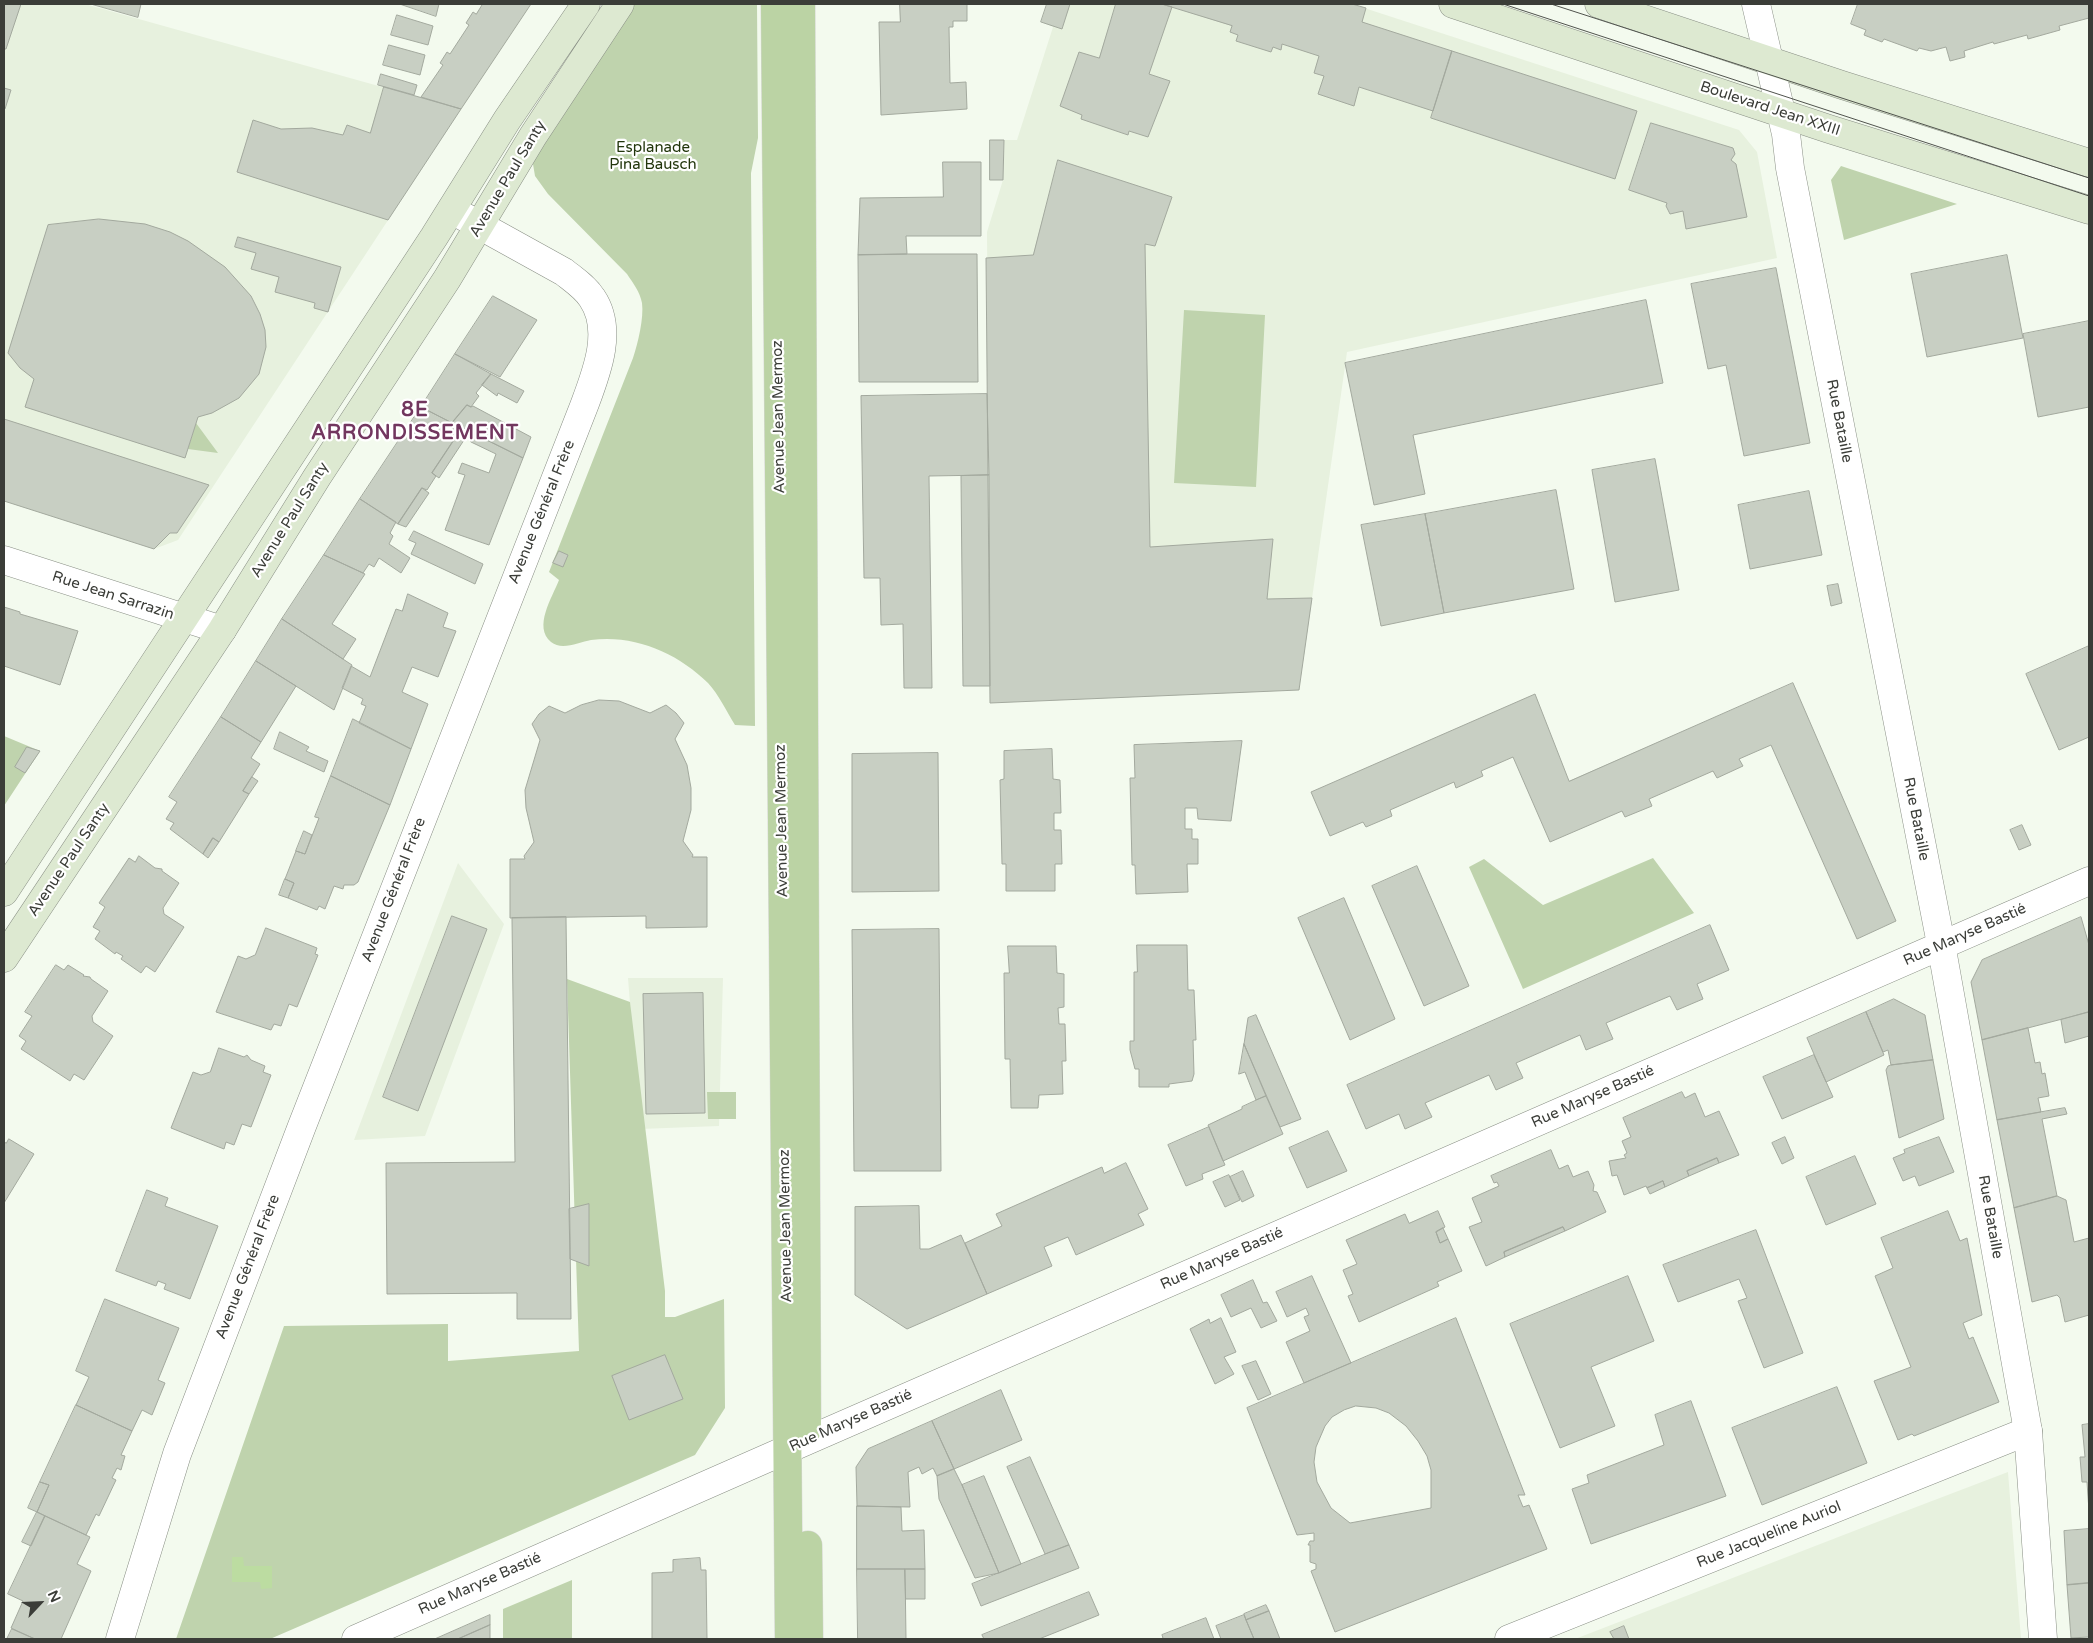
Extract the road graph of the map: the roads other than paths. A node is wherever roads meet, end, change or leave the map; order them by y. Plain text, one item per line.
1 (586, 4) edge
2 (620, 4) edge
3 (774, 4) edge
4 (801, 4) edge
5 (1453, 4) edge
6 (1599, 4) edge
7 (1756, 4) edge
8 (1769, 61) junction
9 (1780, 112) junction
10 (2089, 163) edge
11 (452, 210) junction
12 (2089, 210) edge
13 (480, 225) junction
14 (4, 560) edge
15 (183, 619) junction
16 (222, 630) junction
17 (2089, 881) edge
18 (4, 892) edge
19 (1941, 944) junction
20 (4, 958) edge
21 (2028, 1432) junction
22 (798, 1444) junction
23 (120, 1639) edge
24 (356, 1639) edge
25 (790, 1639) edge
26 (809, 1639) edge
27 (1509, 1639) edge
28 (2043, 1639) edge

1 - 11 main road, Avenue Paul Santy
2 - 13 main road, Avenue Paul Santy
3 - 22 main road, Avenue Jean Mermoz
4 - 22 main road, Avenue Jean Mermoz
5 - 9 main road, Boulevard Jean XXIII
6 - 8 main road
7 - 8 street, Rue Bataille
8 - 9 street, Rue Bataille
8 - 10 main road
9 - 12 main road, Boulevard Jean XXIII
9 - 19 street, Rue Bataille
11 - 13 street, Avenue Général Frère
11 - 15 main road, Avenue Paul Santy
13 - 16 main road, Avenue Paul Santy
13 - 23 street, Avenue Général Frère
14 - 15 street, Rue Jean Sarrazin
15 - 16 street, Rue Jean Sarrazin
15 - 18 main road, Avenue Paul Santy
16 - 20 main road, Avenue Paul Santy
17 - 19 street, Rue Maryse Bastié
19 - 21 street, Rue Bataille
19 - 22 street, Rue Maryse Bastié
21 - 27 street, Rue Jacqueline Auriol
21 - 28 street, Rue Bataille
22 - 24 street, Rue Maryse Bastié
22 - 25 main road, Avenue Jean Mermoz
22 - 26 main road, Avenue Jean Mermoz

